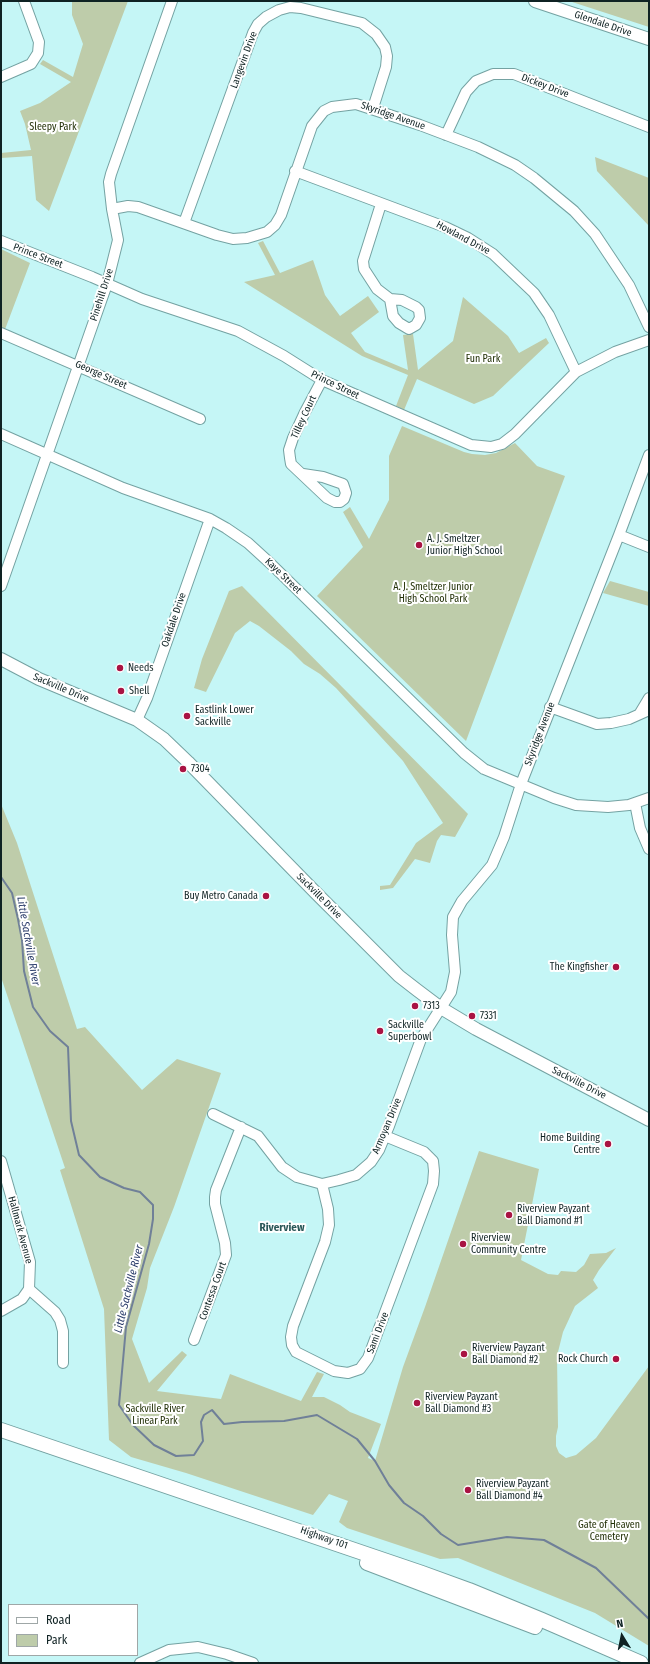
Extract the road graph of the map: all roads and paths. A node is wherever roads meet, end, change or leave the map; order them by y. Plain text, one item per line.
1 (24, 1) edge
2 (172, 1) edge
3 (535, 1) edge
4 (649, 39) edge
5 (1, 77) edge
6 (372, 108) junction
7 (649, 126) edge
8 (446, 135) junction
9 (296, 171) junction
10 (381, 204) junction
11 (112, 210) junction
12 (184, 223) junction
13 (1, 241) edge
14 (107, 284) junction
15 (390, 299) dead end
16 (649, 327) edge
17 (1, 333) edge
18 (649, 340) edge
19 (78, 365) junction
20 (576, 372) junction
21 (322, 380) junction
22 (200, 419) dead end
23 (1, 434) edge
24 (46, 455) junction
25 (649, 455) edge
26 (303, 474) dead end
27 (210, 520) junction
28 (619, 535) junction
29 (649, 547) edge
30 (1, 586) edge
31 (1, 659) edge
32 (649, 698) edge
33 (550, 707) junction
34 (644, 711) edge
35 (137, 720) junction
36 (521, 784) junction
37 (649, 798) edge
38 (634, 803) junction
39 (649, 849) edge
40 (441, 1008) junction
41 (214, 1114) dead end
42 (649, 1120) edge
43 (241, 1127) junction
44 (385, 1136) junction
45 (1, 1161) edge
46 (4, 1182) edge
47 (322, 1184) junction
48 (29, 1289) junction
49 (1, 1311) edge
50 (194, 1340) dead end
51 (62, 1363) dead end
52 (1, 1430) edge
53 (1, 1440) edge
54 (140, 1663) edge
55 (253, 1663) edge
56 (618, 1663) edge
57 (641, 1663) edge

1 - 5 street
2 - 11 street, Pinehill Drive
3 - 4 main road, Glendale Drive
6 - 8 street, Skyridge Avenue
6 - 9 street, Skyridge Avenue
6 - 12 street, Langevin Drive
7 - 8 street, Dickey Drive
8 - 16 street, Skyridge Avenue
9 - 10 street, Howland Drive
9 - 12 street, Skyridge Avenue
10 - 15 street
10 - 20 street, Howland Drive
11 - 12 street, Skyridge Avenue
11 - 14 street, Pinehill Drive
13 - 14 street, Prince Street
14 - 19 street, Pinehill Drive
14 - 21 street, Prince Street
17 - 19 street, George Street
18 - 20 street, Prince Street
19 - 22 street, George Street
19 - 24 street, Pinehill Drive
20 - 21 street, Prince Street
21 - 26 street, Tilley Court
23 - 24 street, Kaye Street
24 - 27 street, Kaye Street
24 - 30 street, Pinehill Drive
25 - 28 street, Skyridge Avenue
27 - 35 street, Oakdale Drive
27 - 36 street, Kaye Street
28 - 29 street
28 - 33 street, Skyridge Avenue
31 - 35 main road, Sackville Drive
32 - 34 street
33 - 34 street
33 - 36 street, Skyridge Avenue
35 - 40 main road, Sackville Drive
36 - 38 street, Kaye Street
36 - 40 street, Skyridge Avenue
37 - 38 street, Kaye Street
38 - 39 street
40 - 42 main road, Sackville Drive
40 - 44 street, Armoyan Drive
41 - 43 street, Armoyan Drive
43 - 47 street, Armoyan Drive
43 - 50 street, Contessa Court
44 - 47 street, Armoyan Drive
44 - 47 street, Sami Drive
45 - 46 street, Hallmark Avenue
46 - 48 street, Hallmark Avenue
48 - 49 street
48 - 51 street
52 - 57 highway, Highway 101
53 - 56 highway, Highway 101
54 - 55 street

